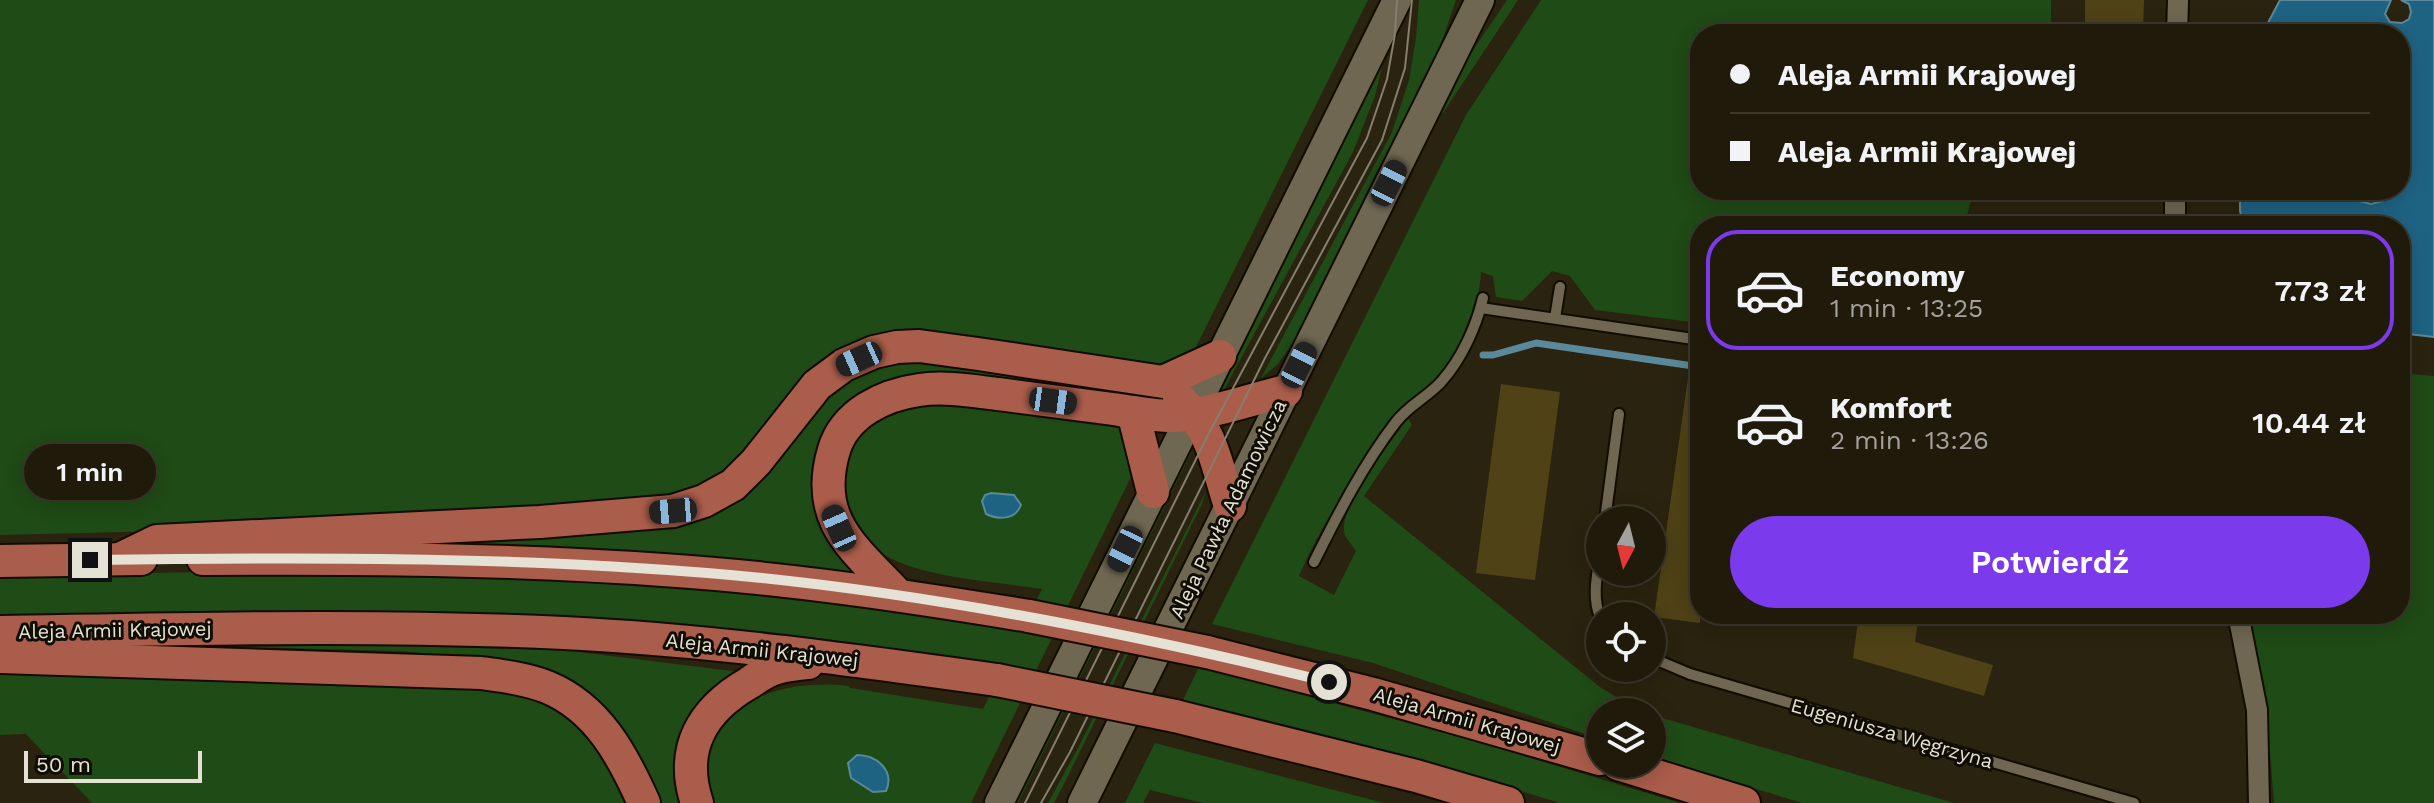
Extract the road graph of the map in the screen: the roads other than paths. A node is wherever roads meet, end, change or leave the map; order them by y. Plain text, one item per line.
1 (1397, 0) edge
2 (1480, 0) edge
3 (2178, 0) edge
4 (2177, 24) edge
5 (1560, 287) dead end
6 (1555, 318) junction
7 (1690, 338) edge
8 (1220, 356) junction
9 (1163, 382) junction
10 (1286, 391) junction
11 (1133, 412) junction
12 (1193, 413) junction
13 (1619, 414) dead end
14 (1153, 492) junction
15 (1230, 506) junction
16 (1607, 506) edge
17 (120, 559) junction
18 (0, 561) edge
19 (1314, 562) dead end
20 (898, 595) junction
21 (2240, 624) edge
22 (0, 632) edge
23 (0, 657) edge
24 (839, 658) junction
25 (1666, 664) edge
26 (1586, 755) edge
27 (1663, 778) edge
28 (644, 803) edge
29 (697, 803) edge
30 (999, 803) edge
31 (1082, 803) edge
32 (1508, 803) edge
33 (1744, 803) edge
34 (2134, 803) edge
35 (2259, 803) edge

1 - 8 main road
2 - 10 main road, Aleja Pawła Adamowicza
3 - 4 street
5 - 6 lane
6 - 7 lane
6 - 19 lane
8 - 9 main road
8 - 12 main road
9 - 12 main road
9 - 17 main road
10 - 12 main road
10 - 15 main road, Aleja Pawła Adamowicza
11 - 12 main road
11 - 14 main road
11 - 20 main road
12 - 14 main road
12 - 15 main road
13 - 16 lane
14 - 30 main road
15 - 31 main road, Aleja Pawła Adamowicza
17 - 18 main road, Aleja Armii Krajowej
17 - 20 main road, Aleja Armii Krajowej
20 - 26 main road, Aleja Armii Krajowej, bridge
21 - 35 street
22 - 24 main road, Aleja Armii Krajowej
23 - 28 main road
24 - 29 main road
24 - 32 main road, Aleja Armii Krajowej, bridge
25 - 34 lane, Eugeniusza Węgrzyna
27 - 33 main road

